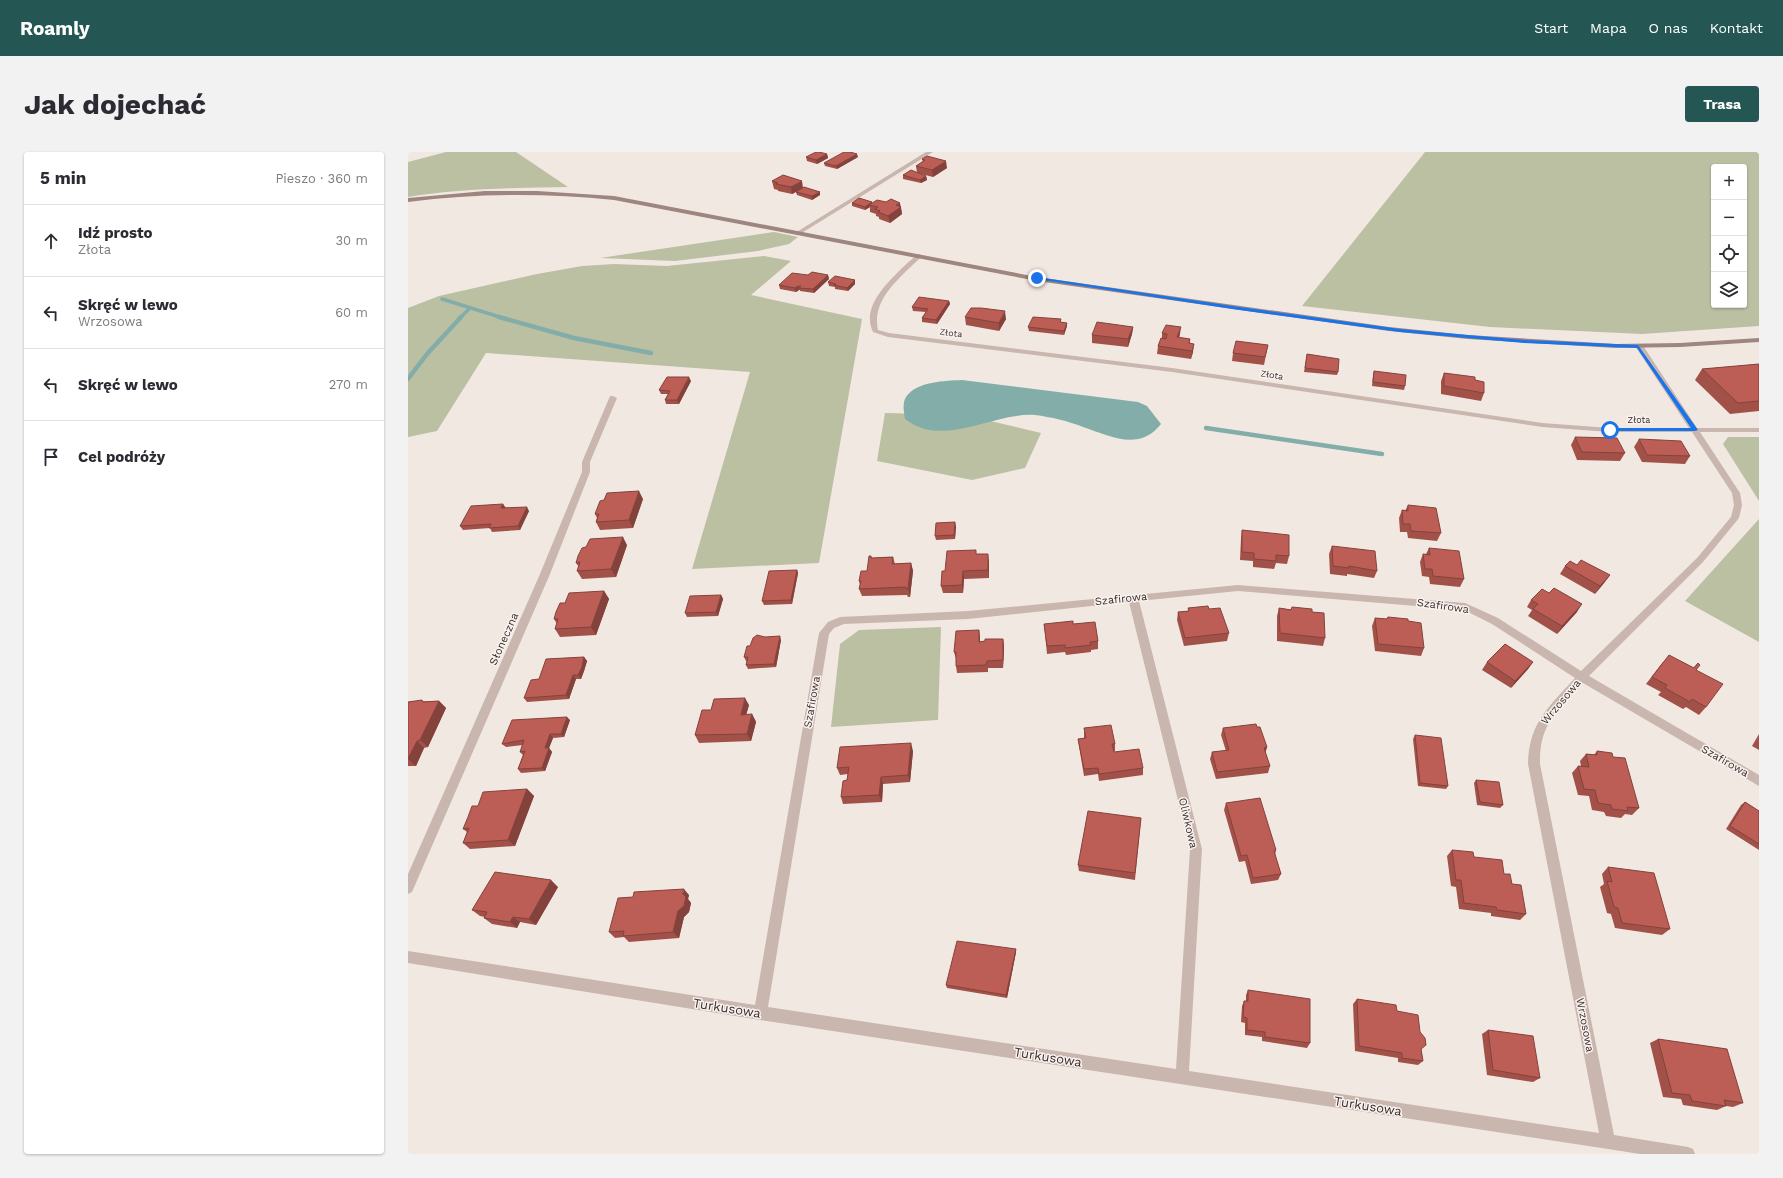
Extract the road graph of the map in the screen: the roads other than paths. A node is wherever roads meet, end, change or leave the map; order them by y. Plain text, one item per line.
1 (930, 152) edge
2 (408, 200) edge
3 (798, 233) junction
4 (919, 256) junction
5 (1759, 340) edge
6 (1638, 346) junction
7 (613, 398) dead end
8 (1695, 430) junction
9 (1759, 430) edge
10 (1133, 598) junction
11 (1582, 677) junction
12 (1759, 781) edge
13 (408, 888) edge
14 (408, 957) edge
15 (760, 1013) junction
16 (1182, 1078) junction
17 (1608, 1142) junction
18 (1688, 1154) edge

1 - 3 street
2 - 3 street
3 - 4 street
4 - 6 street
4 - 8 street, Złota
5 - 6 street
6 - 8 street, Wrzosowa
7 - 13 street, Słoneczna
8 - 9 street, Złota
8 - 11 street, Wrzosowa
10 - 11 street, Szafirowa
10 - 15 street, Szafirowa
10 - 16 street, Oliwkowa
11 - 12 street, Szafirowa
11 - 17 street, Wrzosowa
14 - 15 street, Turkusowa
15 - 16 street, Turkusowa
16 - 17 street, Turkusowa
17 - 18 street, Turkusowa

